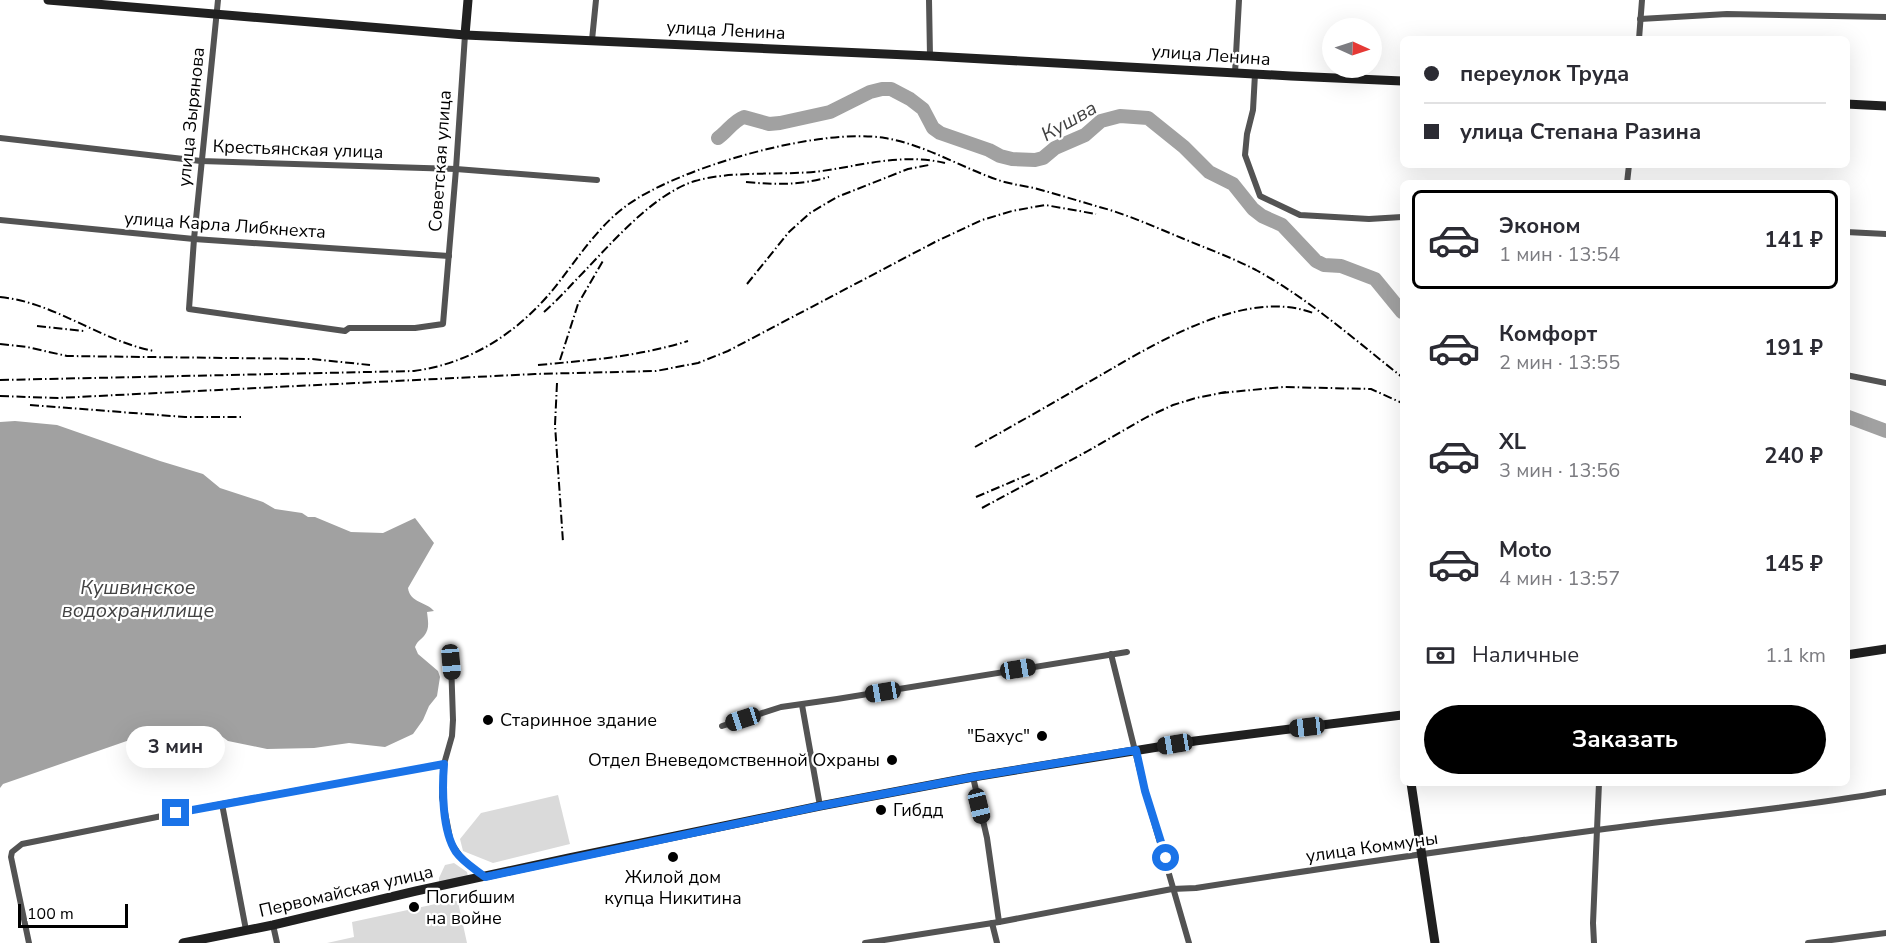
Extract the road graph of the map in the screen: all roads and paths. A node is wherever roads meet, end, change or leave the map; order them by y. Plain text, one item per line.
1 (48, 0) edge
2 (218, 0) edge
3 (468, 0) edge
4 (596, 0) edge
5 (929, 0) edge
6 (1239, 0) edge
7 (1642, 0) edge
8 (216, 15) junction
9 (1886, 16) edge
10 (1640, 19) junction
11 (465, 35) junction
12 (1639, 36) edge
13 (592, 40) junction
14 (930, 56) junction
15 (1235, 73) junction
16 (1255, 74) junction
17 (1400, 81) edge
18 (1850, 104) edge
19 (1886, 106) edge
20 (0, 138) edge
21 (201, 162) junction
22 (456, 169) junction
23 (597, 180) dead end
24 (1400, 217) edge
25 (0, 220) edge
26 (1850, 232) edge
27 (1886, 234) edge
28 (194, 239) junction
29 (449, 256) junction
30 (443, 324) joint
31 (1850, 376) edge
32 (1886, 383) edge
33 (1886, 650) edge
34 (1127, 652) dead end
35 (1111, 654) junction
36 (1850, 655) edge
37 (451, 662) dead end
38 (802, 705) junction
39 (1400, 718) edge
40 (722, 726) dead end
41 (1136, 750) junction
42 (444, 764) junction
43 (973, 777) junction
44 (1411, 786) edge
45 (1599, 786) edge
46 (1886, 792) edge
47 (222, 804) junction
48 (820, 806) junction
49 (1598, 830) junction
50 (1422, 855) junction
51 (485, 877) junction
52 (1172, 889) junction
53 (996, 922) junction
54 (273, 925) junction
55 (246, 930) junction
56 (1886, 933) edge
57 (29, 943) edge
58 (183, 943) edge
59 (277, 943) edge
60 (865, 943) edge
61 (997, 943) edge
62 (1189, 943) edge
63 (1435, 943) edge
64 (1594, 943) edge
65 (1808, 943) edge

1 - 8 main road, улица Ленина
2 - 8 street, улица Зырянова
3 - 11 main road, Советская улица
4 - 13 street
5 - 14 street
6 - 15 street
7 - 10 street
8 - 11 main road, улица Ленина
8 - 21 street, улица Зырянова
9 - 10 street
10 - 12 street
11 - 13 main road, улица Ленина
11 - 22 street, Советская улица
13 - 14 main road, улица Ленина
14 - 15 main road, улица Ленина
15 - 16 main road, улица Ленина
16 - 17 main road, улица Ленина
16 - 24 street
18 - 19 main road
20 - 21 street, Крестьянская улица
21 - 22 street, Крестьянская улица
21 - 28 street, улица Зырянова
22 - 23 street, Крестьянская улица
22 - 29 street, Советская улица
25 - 28 street, улица Карла Либкнехта
26 - 27 street
28 - 29 street, улица Карла Либкнехта
28 - 30 street, улица Зырянова
29 - 30 street, Советская улица
31 - 32 street
33 - 36 main road
34 - 35 street
35 - 38 street
35 - 41 street
37 - 42 street
38 - 40 street
38 - 48 street
39 - 41 main road, Первомайская улица
41 - 43 main road, Первомайская улица
41 - 52 street
42 - 47 street
42 - 51 street
43 - 48 main road, Первомайская улица
43 - 53 street
44 - 50 main road
45 - 49 street
46 - 49 street, улица Коммуны
47 - 55 street
47 - 57 street
48 - 51 main road, Первомайская улица
49 - 50 street, улица Коммуны
49 - 64 street
50 - 52 street, улица Коммуны
50 - 63 main road
51 - 54 main road, Первомайская улица
52 - 53 street, улица Коммуны
52 - 62 street
53 - 60 street, улица Коммуны
53 - 61 street
54 - 55 main road, Первомайская улица
54 - 59 street
55 - 58 main road, Первомайская улица
56 - 65 street

